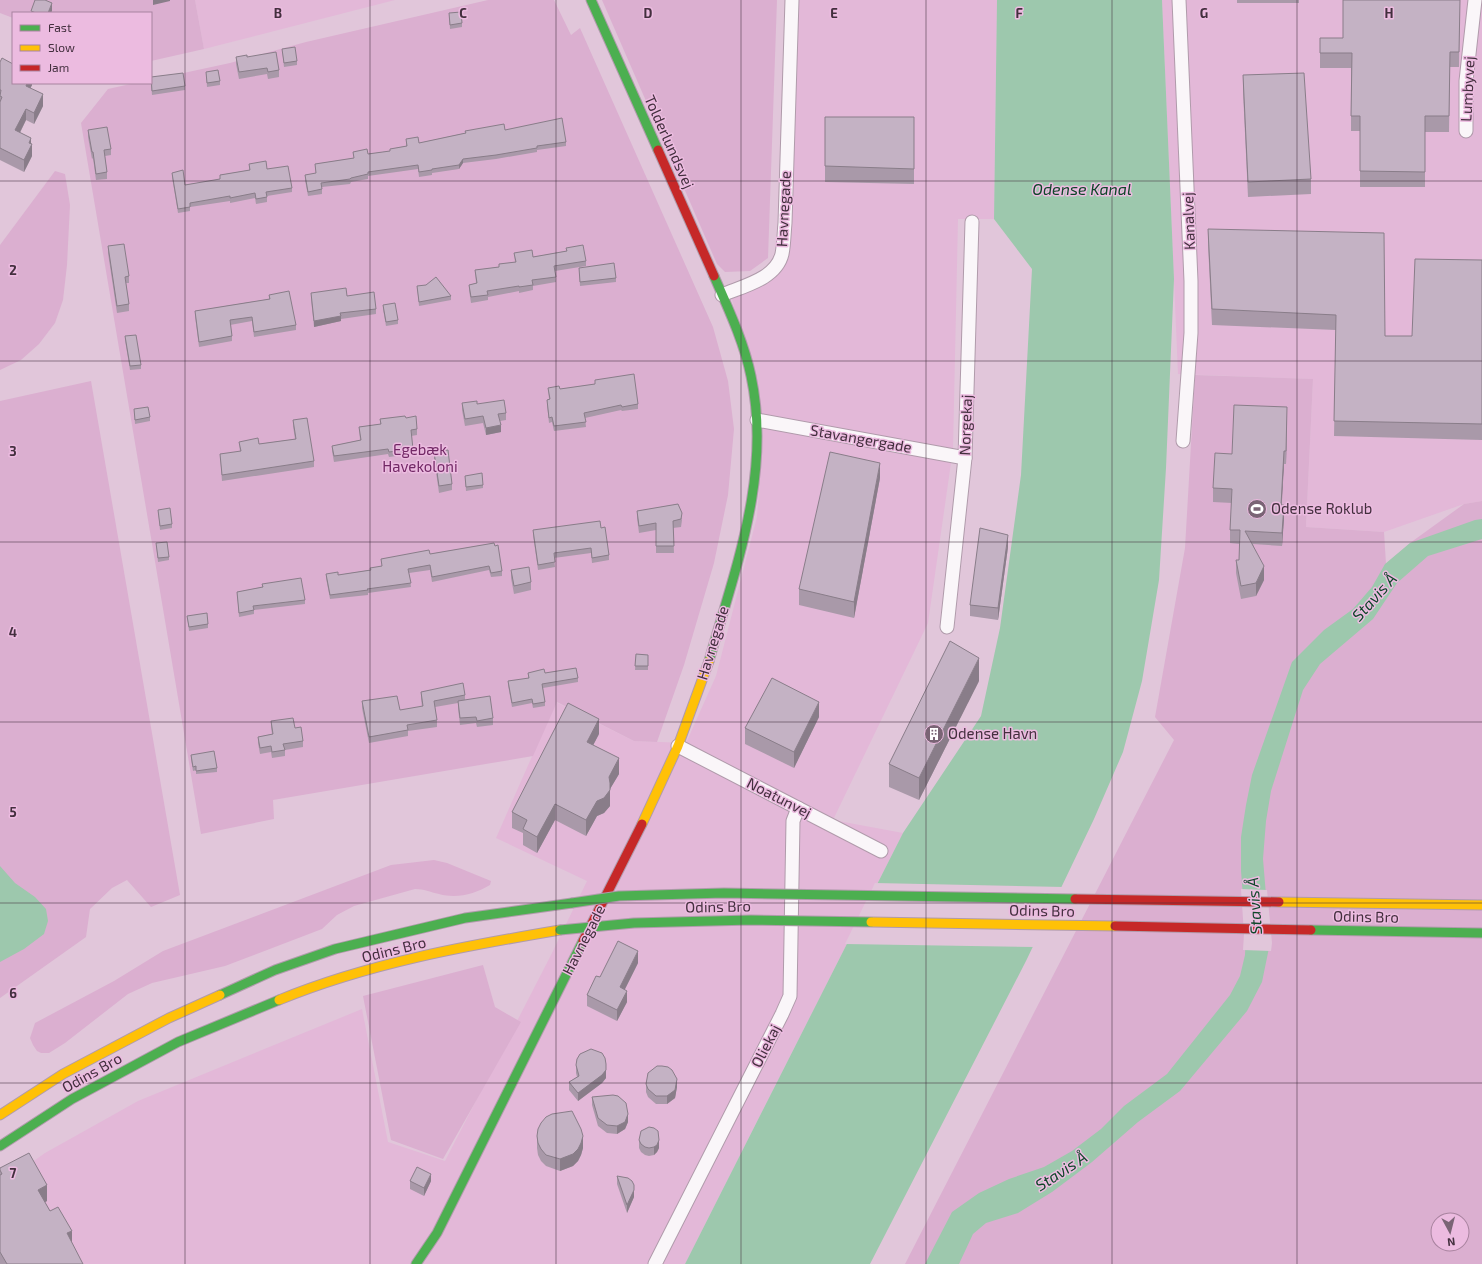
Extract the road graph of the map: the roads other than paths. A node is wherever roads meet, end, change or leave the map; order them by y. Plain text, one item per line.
1 (591, 0) edge
2 (792, 0) edge
3 (1179, 0) edge
4 (1475, 0) edge
5 (1466, 131) dead end
6 (972, 222) dead end
7 (722, 295) junction
8 (757, 420) junction
9 (1183, 441) dead end
10 (965, 458) junction
11 (947, 627) dead end
12 (678, 746) junction
13 (798, 808) junction
14 (881, 851) dead end
15 (1482, 905) edge
16 (1482, 933) edge
17 (0, 1115) edge
18 (0, 1146) edge
19 (416, 1264) edge
20 (655, 1264) edge

1 - 7 main road, Tolderlundsvej
2 - 7 street, Havnegade
3 - 9 street, Kanalvej
4 - 5 street, Lumbyvej
6 - 10 street, Norgekaj
7 - 8 main road, Havnegade
8 - 10 street, Stavangergade
8 - 12 main road, Havnegade
10 - 11 street, Norgekaj
12 - 13 street, Noatunvej
12 - 19 main road, Havnegade
13 - 14 street, Noatunvej
13 - 20 street, Oliekaj
15 - 17 main road, Odins Bro, bridge
16 - 18 main road, Odins Bro, bridge

